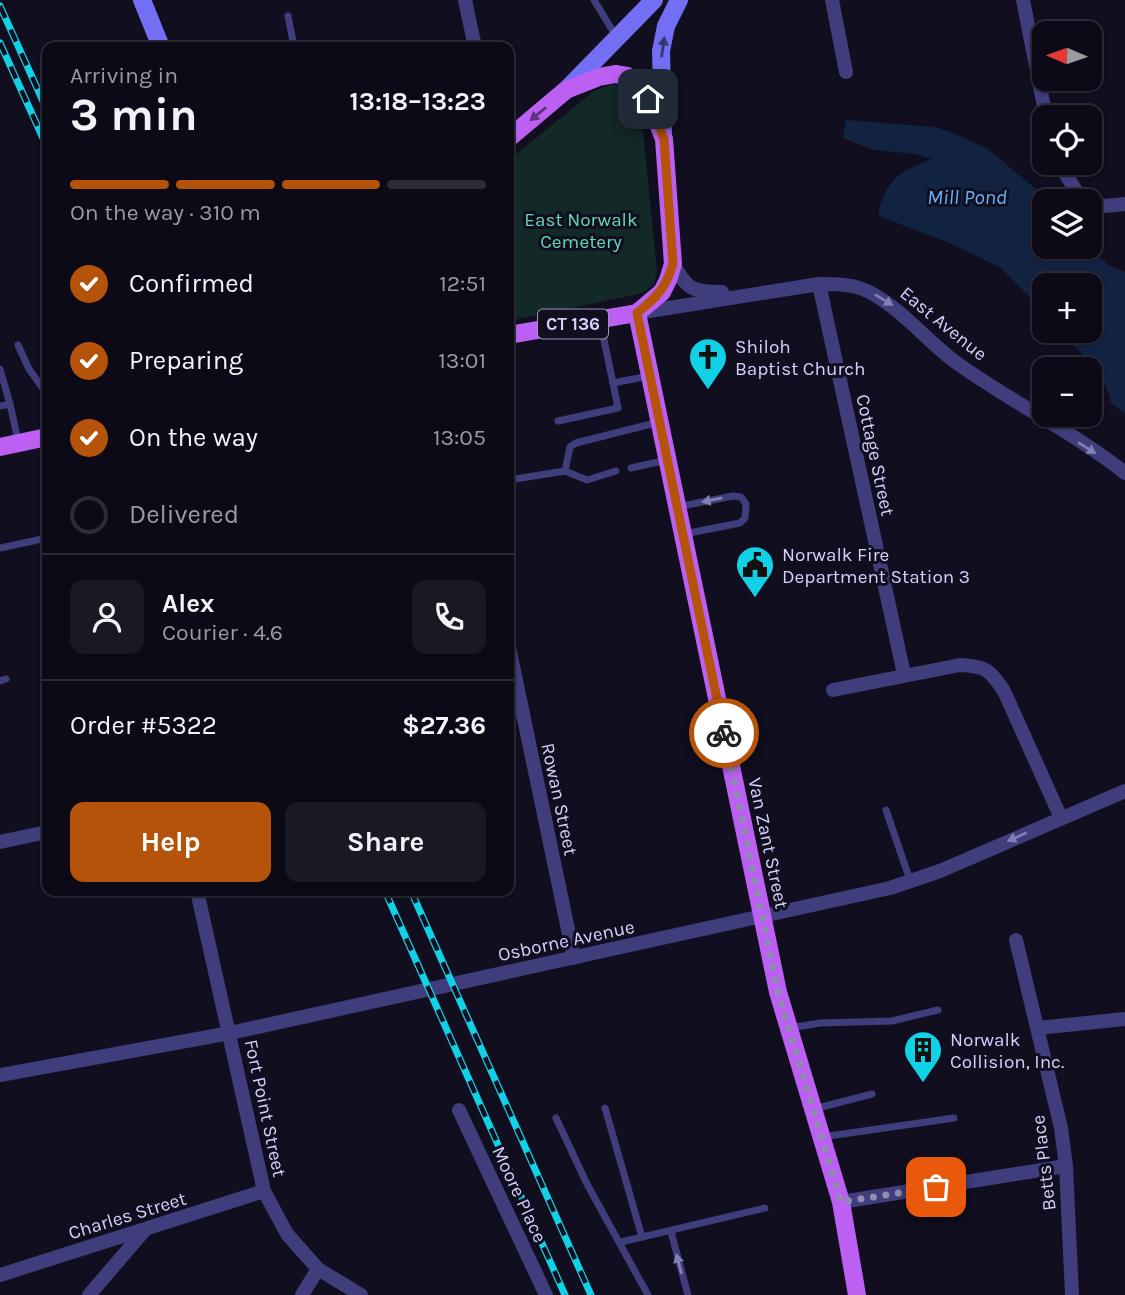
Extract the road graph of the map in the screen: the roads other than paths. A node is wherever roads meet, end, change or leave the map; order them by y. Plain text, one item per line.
1 (142, 0) edge
2 (465, 0) edge
3 (594, 0) edge
4 (654, 0) edge
5 (679, 0) edge
6 (832, 0) edge
7 (1023, 0) edge
8 (288, 16) dead end
9 (617, 38) junction
10 (159, 42) edge
11 (294, 42) edge
12 (474, 42) edge
13 (846, 72) dead end
14 (566, 90) junction
15 (1044, 105) edge
16 (514, 134) edge
17 (664, 139) junction
18 (1125, 204) edge
19 (1102, 205) edge
20 (673, 264) junction
21 (819, 284) junction
22 (755, 293) junction
23 (637, 313) junction
24 (600, 320) junction
25 (514, 334) edge
26 (18, 345) dead end
27 (0, 369) edge
28 (650, 376) junction
29 (613, 383) junction
30 (42, 384) edge
31 (10, 404) junction
32 (0, 406) edge
33 (558, 421) dead end
34 (660, 422) junction
35 (42, 438) edge
36 (19, 443) junction
37 (0, 447) edge
38 (667, 460) junction
39 (631, 468) dead end
40 (565, 471) junction
41 (616, 471) dead end
42 (1125, 473) edge
43 (514, 480) edge
44 (677, 507) junction
45 (683, 534) junction
46 (42, 539) edge
47 (0, 548) edge
48 (904, 674) junction
49 (833, 690) dead end
50 (514, 695) edge
51 (516, 714) edge
52 (1125, 791) edge
53 (887, 810) dead end
54 (1061, 818) junction
55 (42, 833) edge
56 (0, 842) edge
57 (911, 881) junction
58 (198, 896) edge
59 (762, 916) junction
60 (1016, 940) dead end
61 (574, 958) junction
62 (938, 1010) dead end
63 (1125, 1018) edge
64 (789, 1028) junction
65 (1038, 1028) junction
66 (230, 1033) junction
67 (0, 1075) edge
68 (872, 1094) dead end
69 (605, 1108) dead end
70 (813, 1109) junction
71 (459, 1110) dead end
72 (556, 1118) dead end
73 (954, 1118) dead end
74 (822, 1137) junction
75 (1066, 1166) junction
76 (264, 1191) junction
77 (841, 1202) junction
78 (765, 1208) dead end
79 (145, 1230) junction
80 (671, 1232) junction
81 (642, 1237) junction
82 (621, 1242) junction
83 (318, 1269) junction
84 (0, 1275) edge
85 (89, 1295) edge
86 (302, 1295) edge
87 (361, 1295) edge
88 (546, 1295) edge
89 (648, 1295) edge
90 (688, 1295) edge
91 (857, 1295) edge
92 (1072, 1295) edge

1 - 10 street
2 - 12 street
3 - 9 lane
4 - 9 street
17 -> 5 street
6 - 13 street
7 - 15 street
8 - 11 lane
9 - 14 street
14 -> 16 main road
14 - 17 main road
17 - 20 main road
18 - 19 street
20 - 22 street, East Avenue
20 - 23 main road
21 - 22 street, East Avenue
21 -> 42 street, East Avenue
21 - 48 street, Cottage Street
22 - 23 street, East Avenue
23 - 24 main road, East Avenue / CT 136
23 - 28 main road, Van Zant Street
24 - 25 main road, East Avenue / CT 136
24 - 29 lane
26 - 30 lane
27 - 31 lane
28 - 29 lane
28 - 34 main road, Van Zant Street
29 - 33 lane
31 - 32 lane
31 - 36 lane
34 - 38 main road, Van Zant Street
34 - 40 lane
35 - 36 main road
36 - 37 main road
38 - 39 lane
38 - 44 main road, Van Zant Street
40 - 41 lane
40 - 43 lane
44 - 45 main road, Van Zant Street
45 -> 44 lane
45 - 59 main road, Van Zant Street
46 - 47 lane
48 - 49 street
48 - 54 street
50 - 51 street, Rowan Street
51 - 61 street, Rowan Street
52 - 54 street, Osborne Avenue
53 - 57 lane
54 -> 57 street, Osborne Avenue
55 - 56 street
57 - 59 street, Osborne Avenue
58 - 66 street, Fort Point Street
59 - 61 street, Osborne Avenue
59 - 64 main road, Van Zant Street
60 - 65 street, Betts Place
61 - 66 street, Osborne Avenue
62 - 64 lane
63 - 65 street
64 - 70 main road, Van Zant Street
65 - 75 street, Betts Place
66 - 67 street, Osborne Avenue
66 - 76 street, Fort Point Street
68 - 70 lane
69 - 81 lane
70 - 74 main road, Van Zant Street
71 - 88 street, Moore Place
72 - 82 lane
73 - 74 lane
74 - 77 main road, Van Zant Street
75 - 77 street
75 - 92 street, Betts Place
76 - 79 street, Charles Street
76 - 83 street, Fort Point Street
77 - 91 main road, Van Zant Street
78 - 80 lane
79 - 84 street, Charles Street
79 - 85 street
80 - 81 lane
90 -> 80 lane
81 - 82 lane
82 - 89 lane
83 - 86 street
83 - 87 street, Fort Point Street

